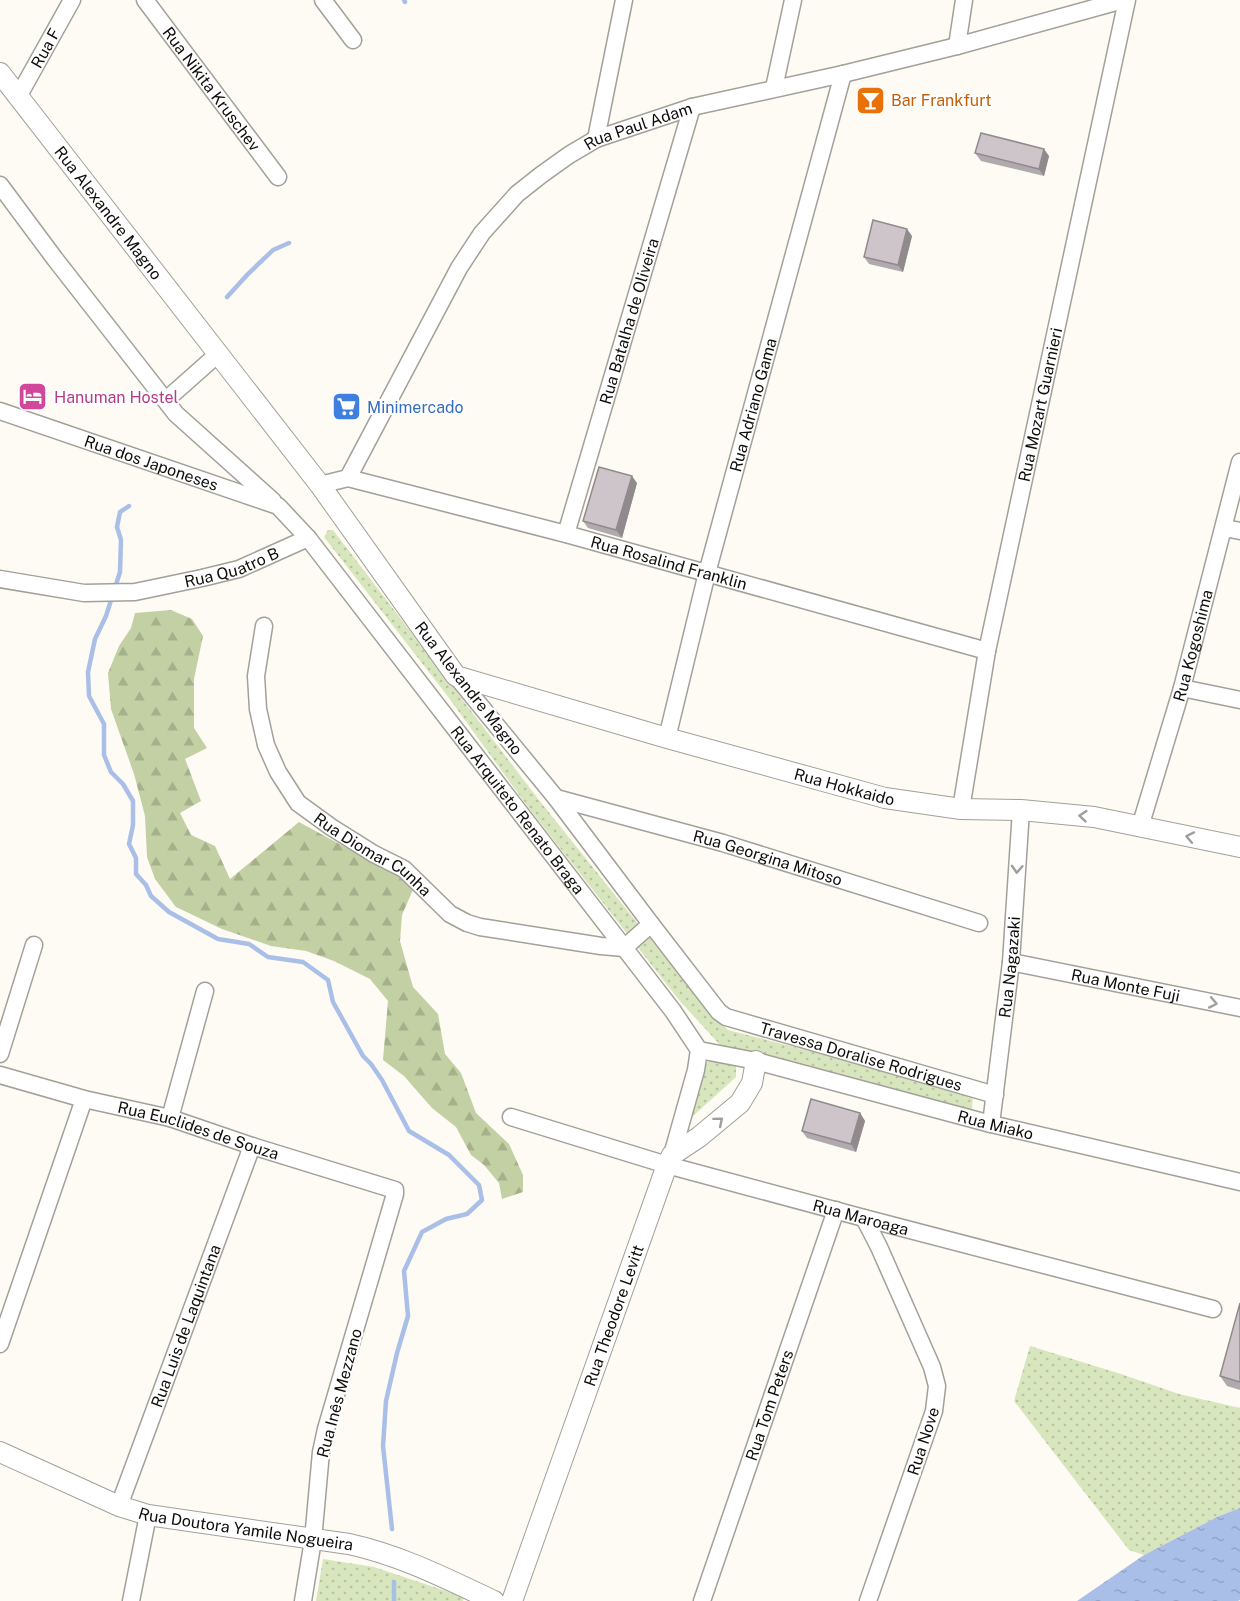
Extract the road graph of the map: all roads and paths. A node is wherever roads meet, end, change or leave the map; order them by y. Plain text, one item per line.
1 (72, 0) edge
2 (145, 0) edge
3 (323, 0) edge
4 (624, 0) edge
5 (793, 0) edge
6 (964, 0) edge
7 (1125, 0) edge
8 (353, 40) dead end
9 (957, 45) junction
10 (0, 73) edge
11 (843, 74) junction
12 (774, 88) junction
13 (18, 97) junction
14 (692, 107) junction
15 (596, 139) junction
16 (278, 177) dead end
17 (0, 185) edge
18 (219, 353) junction
19 (166, 400) junction
20 (0, 411) edge
21 (1240, 462) edge
22 (348, 478) junction
23 (320, 486) junction
24 (278, 506) junction
25 (1232, 530) edge
26 (303, 532) junction
27 (566, 534) junction
28 (707, 573) junction
29 (0, 579) edge
30 (264, 626) dead end
31 (987, 651) junction
32 (456, 676) junction
33 (1182, 688) junction
34 (1240, 700) edge
35 (667, 738) junction
36 (556, 798) junction
37 (961, 810) junction
38 (1021, 810) junction
39 (1140, 826) junction
40 (1240, 847) edge
41 (980, 923) dead end
42 (651, 924) junction
43 (34, 945) dead end
44 (624, 948) junction
45 (1011, 962) junction
46 (205, 991) dead end
47 (1240, 1008) edge
48 (726, 1017) joint
49 (699, 1050) junction
50 (0, 1054) edge
51 (756, 1061) junction
52 (0, 1075) edge
53 (995, 1095) junction
54 (84, 1099) junction
55 (511, 1117) dead end
56 (170, 1118) junction
57 (991, 1124) junction
58 (252, 1146) junction
59 (669, 1160) junction
60 (1240, 1182) edge
61 (395, 1190) joint
62 (836, 1210) junction
63 (864, 1218) junction
64 (1214, 1309) dead end
65 (0, 1344) edge
66 (0, 1452) edge
67 (119, 1506) junction
68 (148, 1515) junction
69 (313, 1540) junction
70 (469, 1596) edge
71 (131, 1601) edge
72 (303, 1601) edge
73 (494, 1601) edge
74 (512, 1601) edge
75 (702, 1601) edge
76 (868, 1601) edge

1 - 13 street, Rua F
2 - 16 street, Rua Nikita Kruschev
3 - 8 street
4 - 15 street
5 - 12 street
6 - 9 street
7 - 9 street, Rua Paul Adam
7 - 31 street, Rua Mozart Guarnieri
9 - 11 street, Rua Paul Adam
10 - 13 street, Rua Alexandre Magno
11 - 12 street, Rua Paul Adam
11 - 28 street, Rua Adriano Gama
12 - 14 street, Rua Paul Adam
13 - 18 street, Rua Alexandre Magno
14 - 15 street, Rua Paul Adam
14 - 27 street, Rua Batalha de Oliveira
15 - 22 street, Rua Paul Adam
17 - 19 street
18 - 19 street
18 - 23 street, Rua Alexandre Magno
19 - 24 street
20 - 24 street, Rua dos Japoneses
21 - 25 street, Rua Kogoshima
22 - 23 street
22 - 27 street, Rua Rosalind Franklin
23 - 32 street, Rua Alexandre Magno
24 - 26 street, Rua dos Japoneses
25 - 33 street, Rua Kogoshima
26 - 29 street, Rua Quatro B
26 - 44 street, Rua Arquiteto Renato Braga
27 - 28 street, Rua Rosalind Franklin
28 - 31 street, Rua Rosalind Franklin
28 - 35 street, Rua Adriano Gama
30 - 44 street, Rua Diomar Cunha
31 - 37 street, Rua Mozart Guarnieri
32 - 35 street, Rua Hokkaido
32 - 36 street, Rua Alexandre Magno
33 - 34 street
33 - 39 street, Rua Kogoshima
35 - 37 street, Rua Hokkaido
36 - 41 street, Rua Georgina Mitoso
36 - 42 street, Rua Alexandre Magno
37 - 38 street, Rua Hokkaido
39 -> 38 street, Rua Hokkaido
38 -> 45 street, Rua Nagazaki
40 -> 39 street, Rua Hokkaido
42 - 44 street
42 - 48 street, Rua Alexandre Magno
43 - 50 street
44 - 49 street, Rua Arquiteto Renato Braga
45 -> 47 street, Rua Monte Fuji
45 - 53 street, Rua Nagazaki
46 - 56 street
48 - 53 street, Travessa Doralise Rodrigues
49 - 51 street
49 - 59 street
51 - 57 street, Rua Miako
59 -> 51 street
52 - 54 street, Rua Euclides de Souza
53 - 57 street, Rua Nagazaki
54 - 56 street, Rua Euclides de Souza
54 - 65 street
55 - 59 street, Rua Maroaga
56 - 58 street, Rua Euclides de Souza
57 - 60 street, Rua Miako
58 - 61 street, Rua Euclides de Souza
58 - 67 street, Rua Luis de Laquintana
59 - 62 street, Rua Maroaga
59 - 74 street, Rua Theodore Levitt
61 - 69 street, Rua Inês Mezzano
62 - 63 street, Rua Maroaga
62 - 75 street, Rua Tom Peters
63 - 64 street, Rua Maroaga
63 - 76 street, Rua Nove
66 - 67 street, Rua Doutora Yamile Nogueira
67 - 68 street, Rua Doutora Yamile Nogueira
68 - 69 street, Rua Doutora Yamile Nogueira
68 - 71 street
69 - 70 street, Rua Doutora Yamile Nogueira
69 - 72 street, Rua Inês Mezzano
70 - 73 street, Rua Doutora Yamile Nogueira

